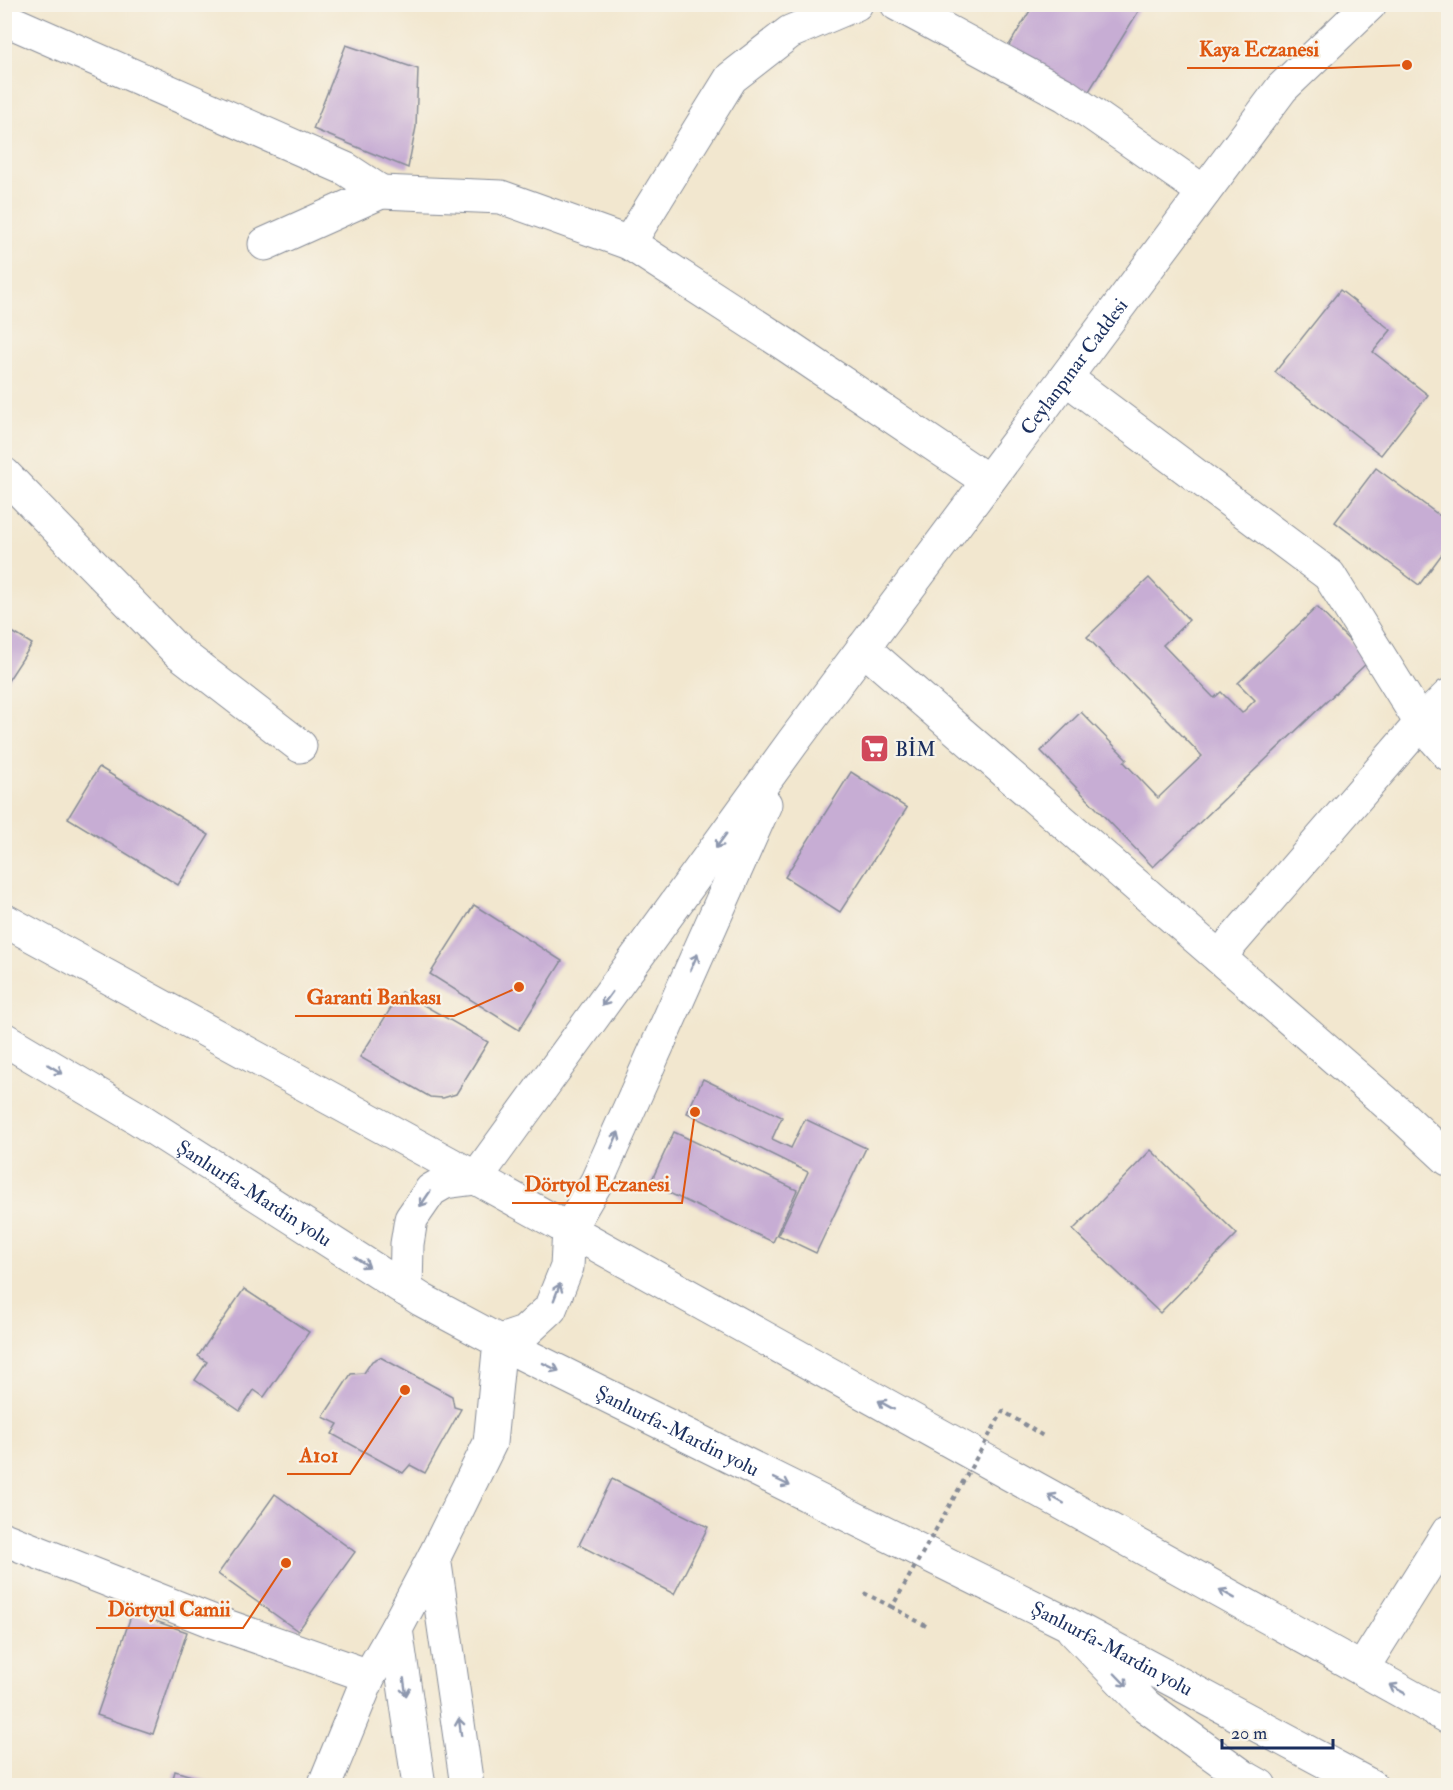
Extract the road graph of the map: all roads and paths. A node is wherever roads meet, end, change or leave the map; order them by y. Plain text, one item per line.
1 (856, 4) edge
2 (897, 4) edge
3 (1370, 4) edge
4 (11, 21) edge
5 (381, 192) junction
6 (1204, 192) junction
7 (629, 243) junction
8 (265, 244) dead end
9 (1066, 378) junction
10 (4, 474) edge
11 (988, 481) junction
12 (863, 648) junction
13 (1449, 696) edge
14 (1421, 723) junction
15 (792, 742) junction
16 (300, 746) dead end
17 (1449, 754) edge
18 (4, 920) edge
19 (1219, 957) junction
20 (4, 1039) edge
21 (1449, 1159) edge
22 (476, 1178) junction
23 (569, 1229) junction
24 (406, 1290) junction
25 (500, 1341) junction
26 (1043, 1436) dead end
27 (1449, 1532) edge
28 (4, 1539) edge
29 (434, 1557) junction
30 (864, 1593) dead end
31 (892, 1607) junction
32 (1066, 1623) junction
33 (926, 1626) dead end
34 (396, 1629) junction
35 (1362, 1669) junction
36 (369, 1676) junction
37 (1449, 1717) edge
38 (324, 1785) edge
39 (419, 1785) edge
40 (467, 1785) edge
41 (1260, 1785) edge
42 (1371, 1785) edge

1 - 7 main road
2 - 6 main road
3 - 6 main road, Ceylanpınar Caddesi
4 - 5 main road
5 - 7 main road
5 - 8 main road
6 - 9 main road, Ceylanpınar Caddesi
7 - 11 main road
9 - 11 main road, Ceylanpınar Caddesi
9 - 14 main road
10 - 16 main road
11 - 12 main road, Ceylanpınar Caddesi
12 - 15 main road, Ceylanpınar Caddesi
12 - 19 main road
13 - 14 main road
14 - 17 main road
14 - 19 main road
15 -> 22 main road
23 -> 15 main road
18 - 22 main road
19 - 21 main road
20 -> 24 main road, Şanlıurfa-Mardin yolu
22 - 23 main road
22 -> 24 main road
25 -> 23 main road
35 -> 23 main road
24 - 25 main road, Şanlıurfa-Mardin yolu
25 - 29 main road
25 -> 32 main road, Şanlıurfa-Mardin yolu
26 - 31 path, bridge
27 - 35 main road
28 - 36 main road
29 - 34 main road
40 -> 29 main road
30 - 31 path
31 - 33 path, bridge
32 -> 41 main road
32 - 42 main road, Şanlıurfa-Mardin yolu
34 - 36 main road
34 -> 39 main road
37 -> 35 main road
36 - 38 main road

